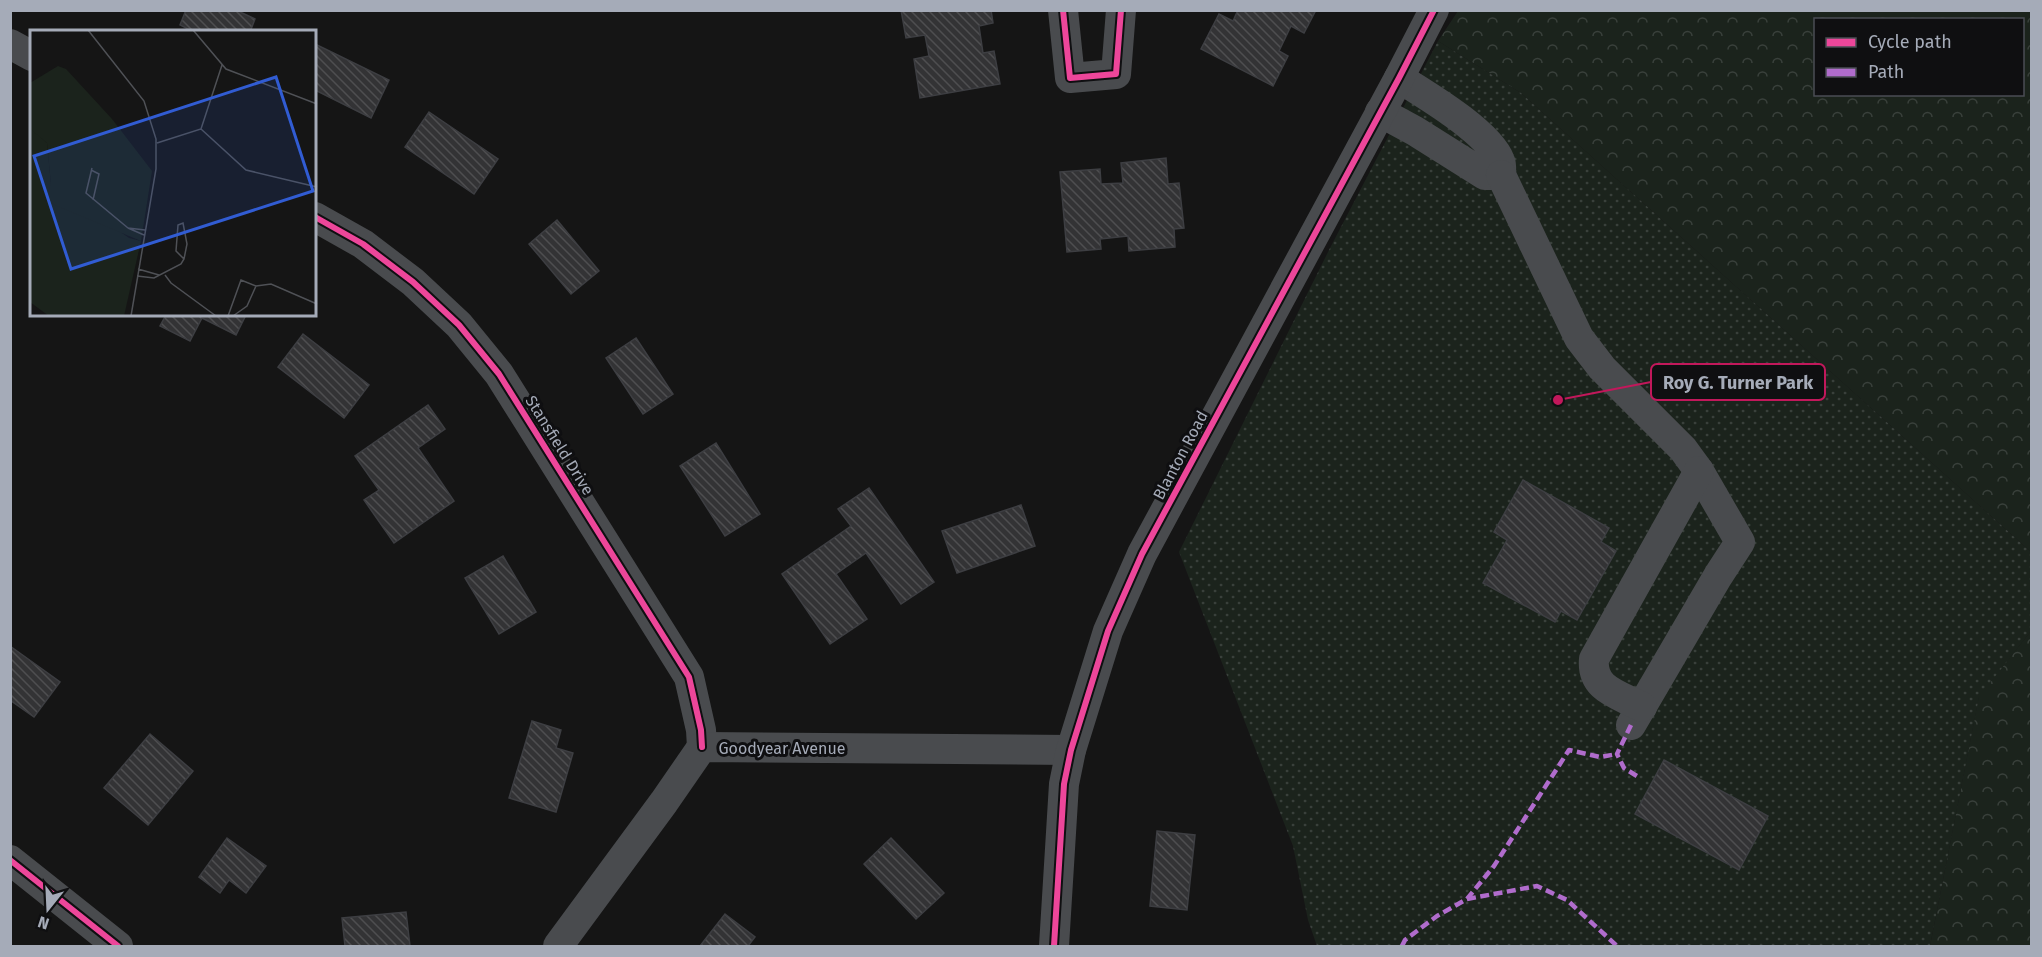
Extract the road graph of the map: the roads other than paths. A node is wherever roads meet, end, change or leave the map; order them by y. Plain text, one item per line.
1 (1063, 10) edge
2 (1121, 10) edge
3 (1434, 10) edge
4 (10, 44) edge
5 (30, 55) edge
6 (1399, 78) junction
7 (1380, 112) junction
8 (1502, 175) junction
9 (316, 218) edge
10 (1699, 471) junction
11 (702, 747) junction
12 (1071, 750) junction
13 (10, 860) edge
14 (118, 946) edge
15 (558, 946) edge
16 (1054, 946) edge

1 - 2 street
3 - 6 street, Blanton Road
4 - 5 street
6 - 7 street, Blanton Road
6 - 8 street
7 - 8 street
7 - 12 street, Blanton Road
8 - 10 street
9 - 11 street, Stansfield Drive
10 - 10 street
11 - 12 street, Goodyear Avenue
11 - 15 street, Goodyear Avenue
12 - 16 street, Blanton Road
13 - 14 street

